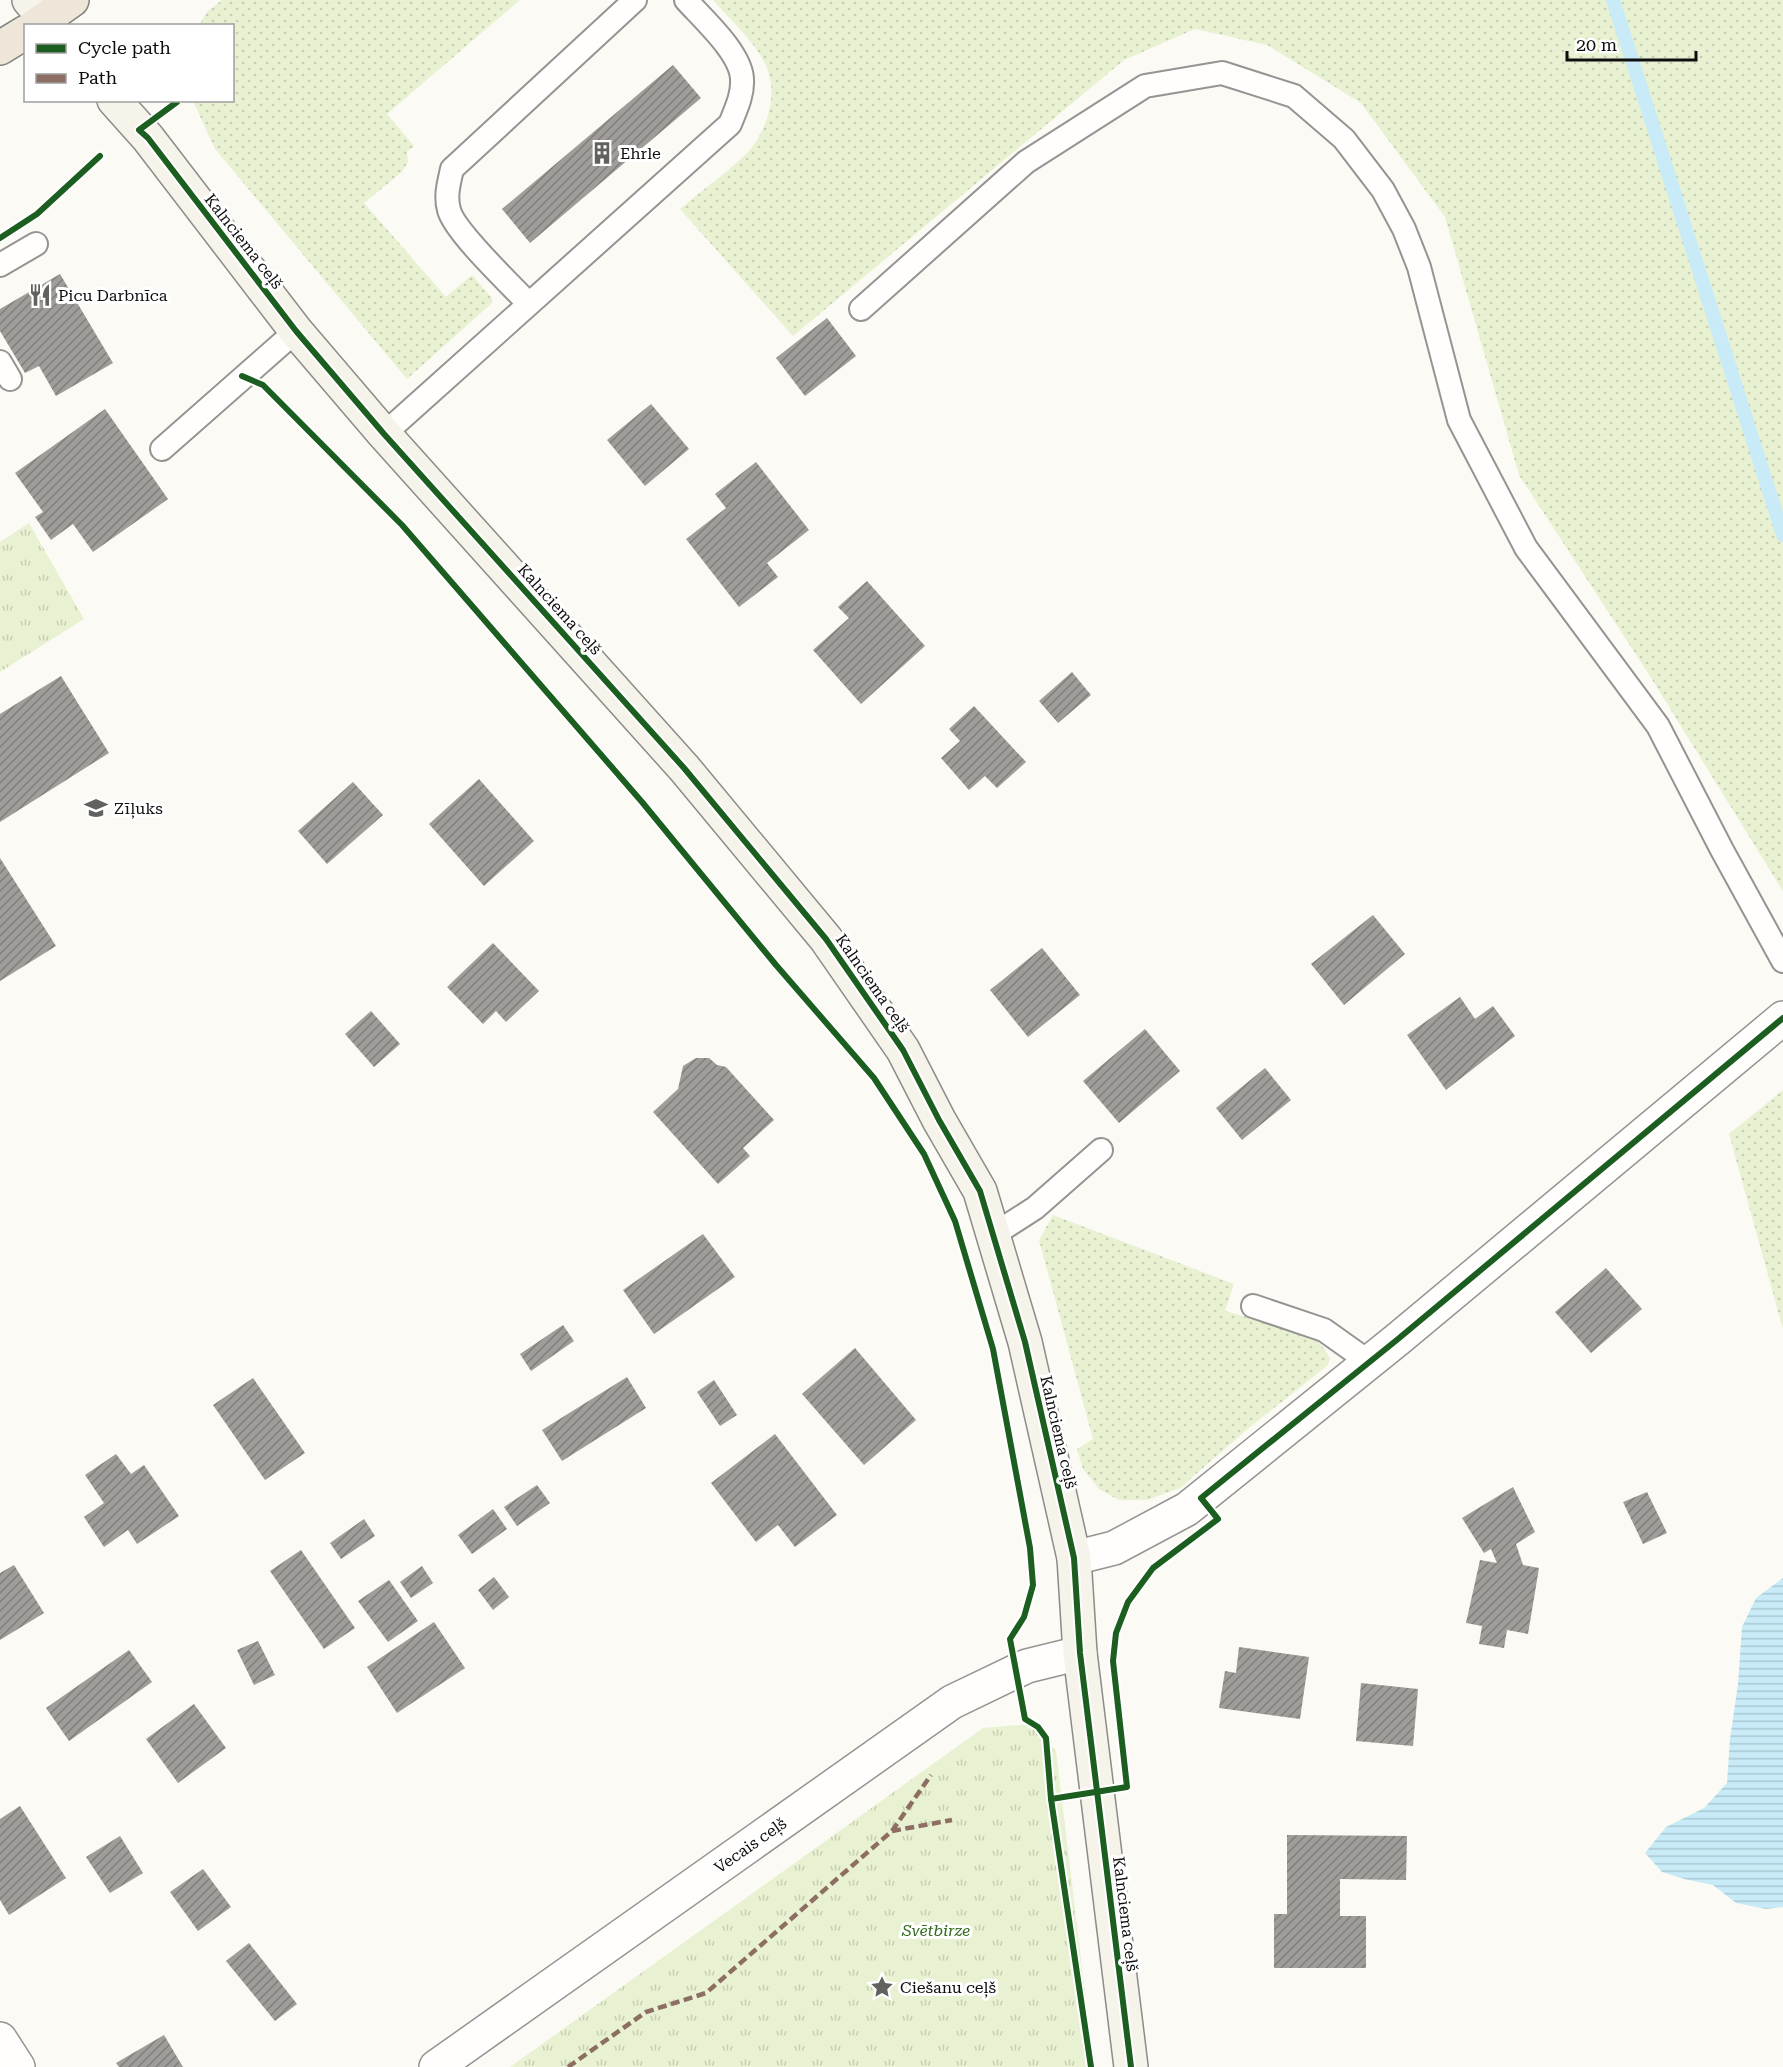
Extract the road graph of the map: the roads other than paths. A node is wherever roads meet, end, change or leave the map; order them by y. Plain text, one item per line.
1 (72, 0) edge
2 (635, 0) edge
3 (686, 0) edge
4 (37, 20) edge
5 (24, 30) edge
6 (0, 48) edge
7 (116, 102) edge
8 (36, 244) dead end
9 (0, 266) edge
10 (528, 303) junction
11 (861, 309) dead end
12 (296, 331) junction
13 (384, 434) junction
14 (162, 449) dead end
15 (1783, 961) edge
16 (1783, 1018) edge
17 (1101, 1150) dead end
18 (993, 1235) junction
19 (1252, 1306) dead end
20 (1369, 1362) junction
21 (1074, 1558) junction
22 (1080, 1653) junction
23 (0, 2038) edge
24 (18, 2067) edge
25 (436, 2067) edge
26 (1131, 2067) edge

1 - 4 main road
2 - 10 lane
3 - 10 lane
5 - 6 main road
7 - 12 main road, Kalnciema ceļš
8 - 9 lane
10 - 13 lane
11 - 15 lane
12 - 13 main road, Kalnciema ceļš
12 - 14 lane
13 - 18 main road, Kalnciema ceļš
16 - 20 street
17 - 18 lane
18 - 21 main road, Kalnciema ceļš
19 - 20 lane
20 - 21 street
21 - 22 main road, Kalnciema ceļš
22 - 25 street, Vecais ceļš
22 - 26 main road, Kalnciema ceļš
23 - 24 street

